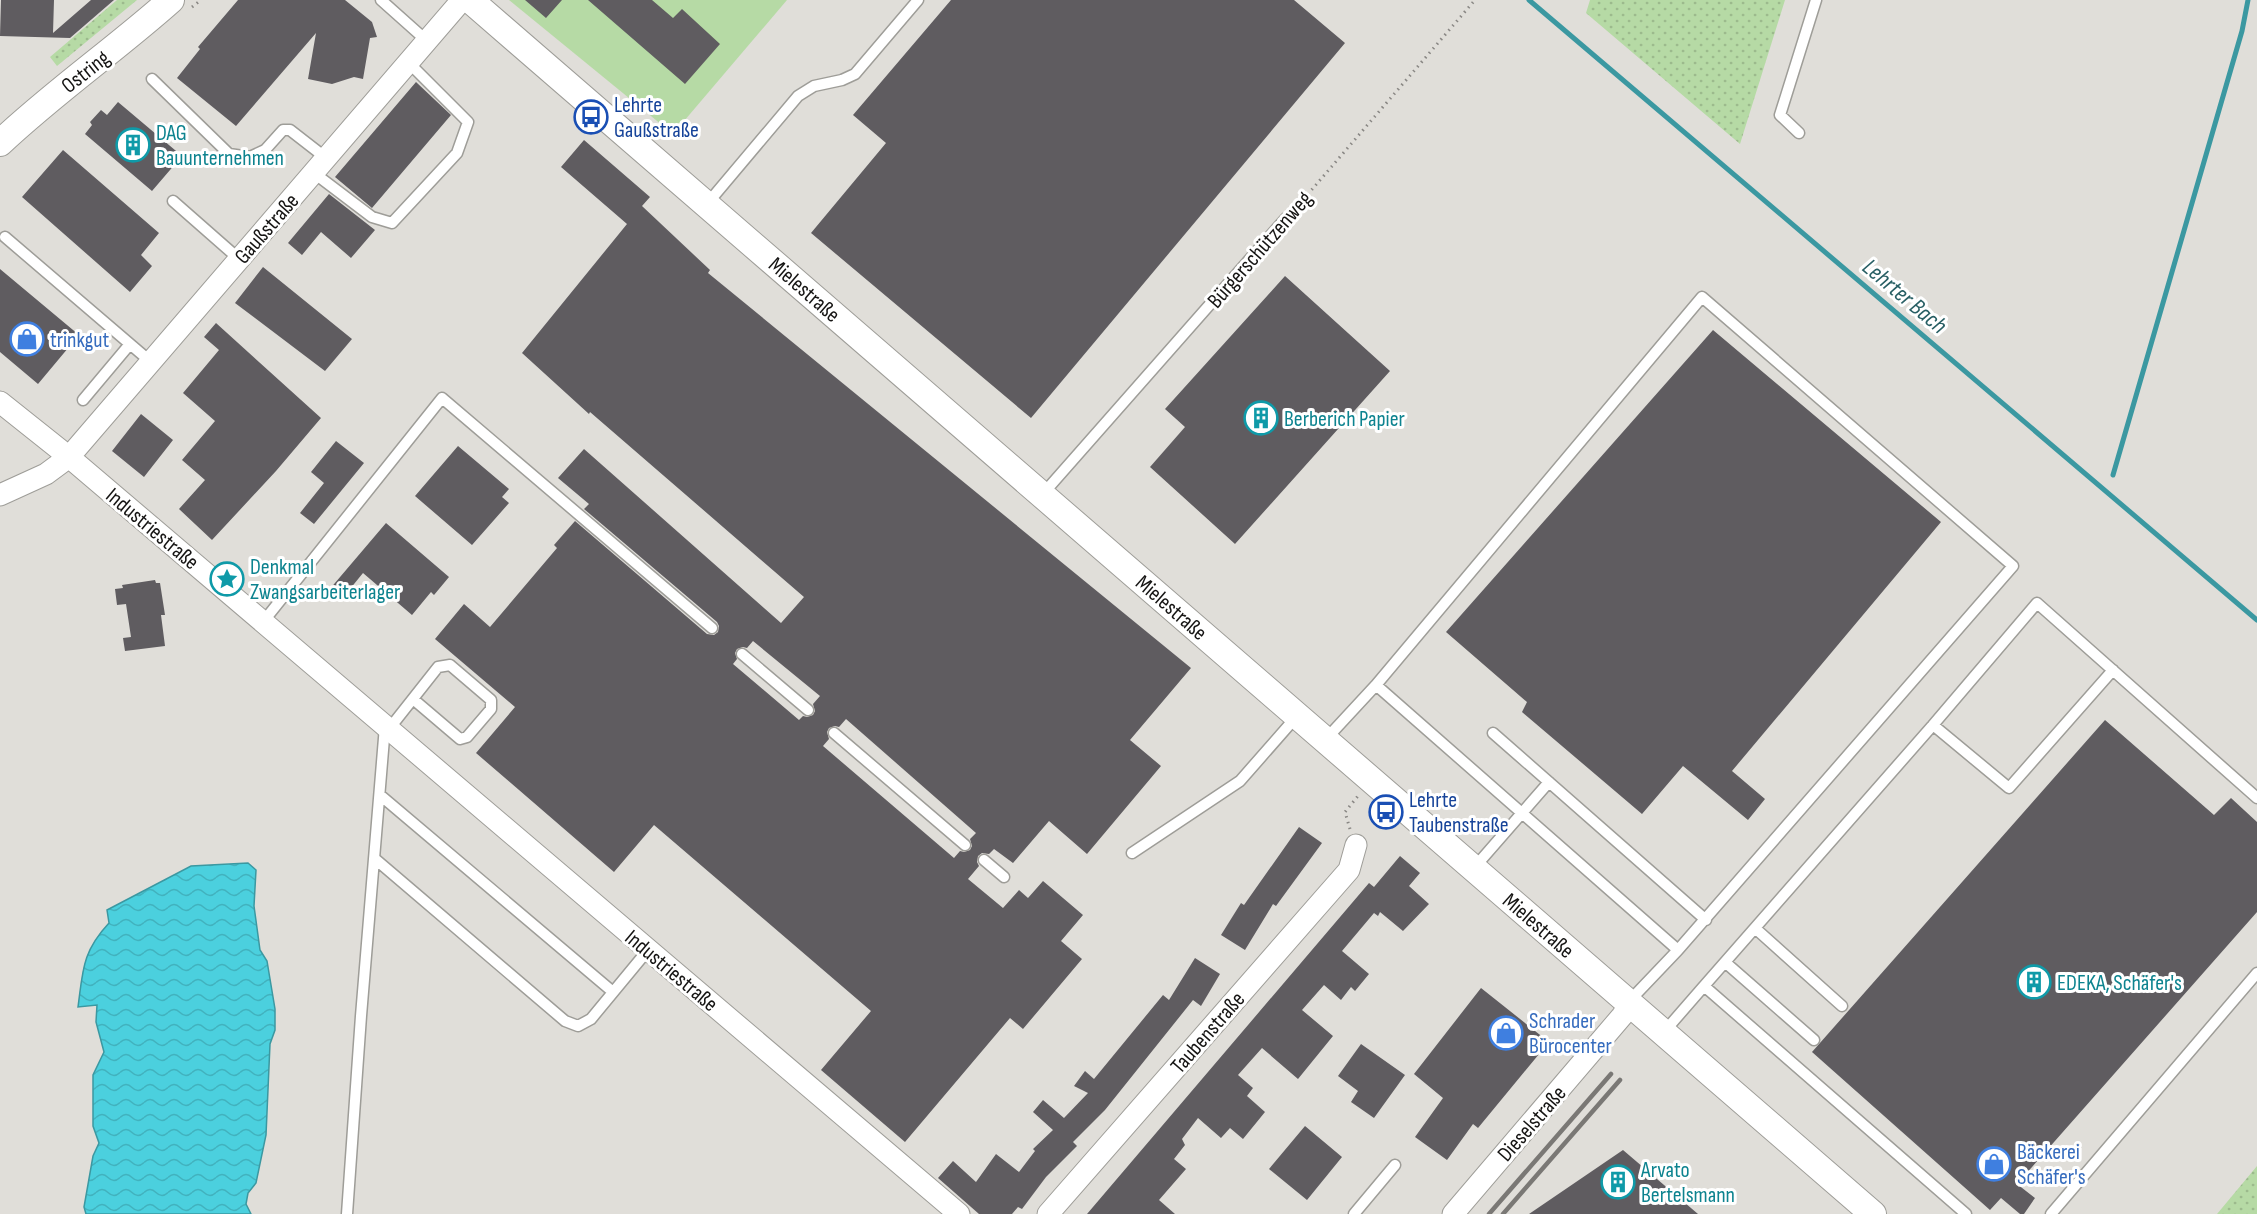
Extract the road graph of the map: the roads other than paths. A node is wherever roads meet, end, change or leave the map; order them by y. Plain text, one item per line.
1 (171, 0) edge
2 (381, 0) edge
3 (462, 0) edge
4 (470, 0) edge
5 (918, 0) edge
6 (1816, 0) edge
7 (427, 41) junction
8 (409, 63) junction
9 (152, 79) dead end
10 (1798, 133) dead end
11 (0, 143) edge
12 (320, 165) junction
13 (173, 201) dead end
14 (707, 204) junction
15 (1286, 218) road end
16 (5, 237) dead end
17 (239, 259) junction
18 (130, 344) junction
19 (151, 362) junction
20 (83, 400) dead end
21 (0, 402) edge
22 (69, 457) junction
23 (0, 495) edge
24 (1042, 495) junction
25 (263, 622) junction
26 (711, 628) dead end
27 (742, 654) dead end
28 (2113, 670) junction
29 (1376, 685) junction
30 (413, 699) junction
31 (808, 710) dead end
32 (1297, 716) junction
33 (1933, 725) junction
34 (387, 727) junction
35 (834, 733) dead end
36 (1492, 733) dead end
37 (1326, 739) junction
38 (1549, 782) junction
39 (380, 795) junction
40 (2257, 798) edge
41 (1522, 813) junction
42 (966, 844) dead end
43 (1356, 845) road end
44 (1132, 853) dead end
45 (374, 858) junction
46 (984, 860) dead end
47 (1473, 868) junction
48 (1004, 877) dead end
49 (1706, 920) junction
50 (1756, 929) junction
51 (648, 950) junction
52 (1678, 950) junction
53 (1726, 963) junction
54 (2257, 974) edge
55 (1704, 987) junction
56 (613, 992) junction
57 (1630, 1003) junction
58 (1842, 1006) dead end
59 (1664, 1032) junction
60 (1814, 1040) dead end
61 (1395, 1165) dead end
62 (347, 1214) edge
63 (959, 1214) edge
64 (1048, 1214) edge
65 (1354, 1214) edge
66 (1453, 1214) edge
67 (1873, 1214) edge
68 (1966, 1214) edge
69 (2051, 1214) edge

1 - 11 street, Ostring
2 - 7 lane
3 - 7 street, Gaußstraße
4 - 14 street, Mielestraße
5 - 14 lane
6 - 10 lane
7 - 8 street, Gaußstraße
8 - 12 street, Gaußstraße
8 - 12 lane
9 - 12 lane
12 - 17 street, Gaußstraße
13 - 17 lane
14 - 24 street, Mielestraße
15 - 24 lane, Bürgerschützenweg
16 - 18 lane
17 - 19 street, Gaußstraße
18 - 19 lane
18 - 20 lane
19 - 22 street, Gaußstraße
21 - 22 street, Industriestraße
22 - 23 street, Gaußstraße
22 - 25 street, Industriestraße
24 - 32 street, Mielestraße
25 - 26 lane
25 - 34 street, Industriestraße
27 - 31 lane
28 - 33 lane
28 - 33 lane
28 - 40 lane
29 - 37 lane
29 - 41 lane
29 - 49 lane
30 - 30 lane
30 - 34 lane
32 - 37 street, Mielestraße
32 - 44 lane
33 - 50 lane
34 - 39 lane
34 - 51 street, Industriestraße
35 - 42 lane
36 - 38 lane
37 - 47 street, Mielestraße
38 - 41 lane
38 - 49 lane
39 - 45 lane
39 - 56 lane
41 - 47 lane
41 - 52 lane
43 - 64 street, Taubenstraße
45 - 56 lane
45 - 62 lane
46 - 48 lane
47 - 57 street, Mielestraße
49 - 52 lane
50 - 53 lane
50 - 58 lane
51 - 56 lane
51 - 63 street, Industriestraße
52 - 57 lane
53 - 55 lane
53 - 60 lane
54 - 69 lane
55 - 59 lane
55 - 68 lane
57 - 59 street, Mielestraße
57 - 66 street, Dieselstraße
59 - 67 street, Mielestraße
61 - 65 lane

